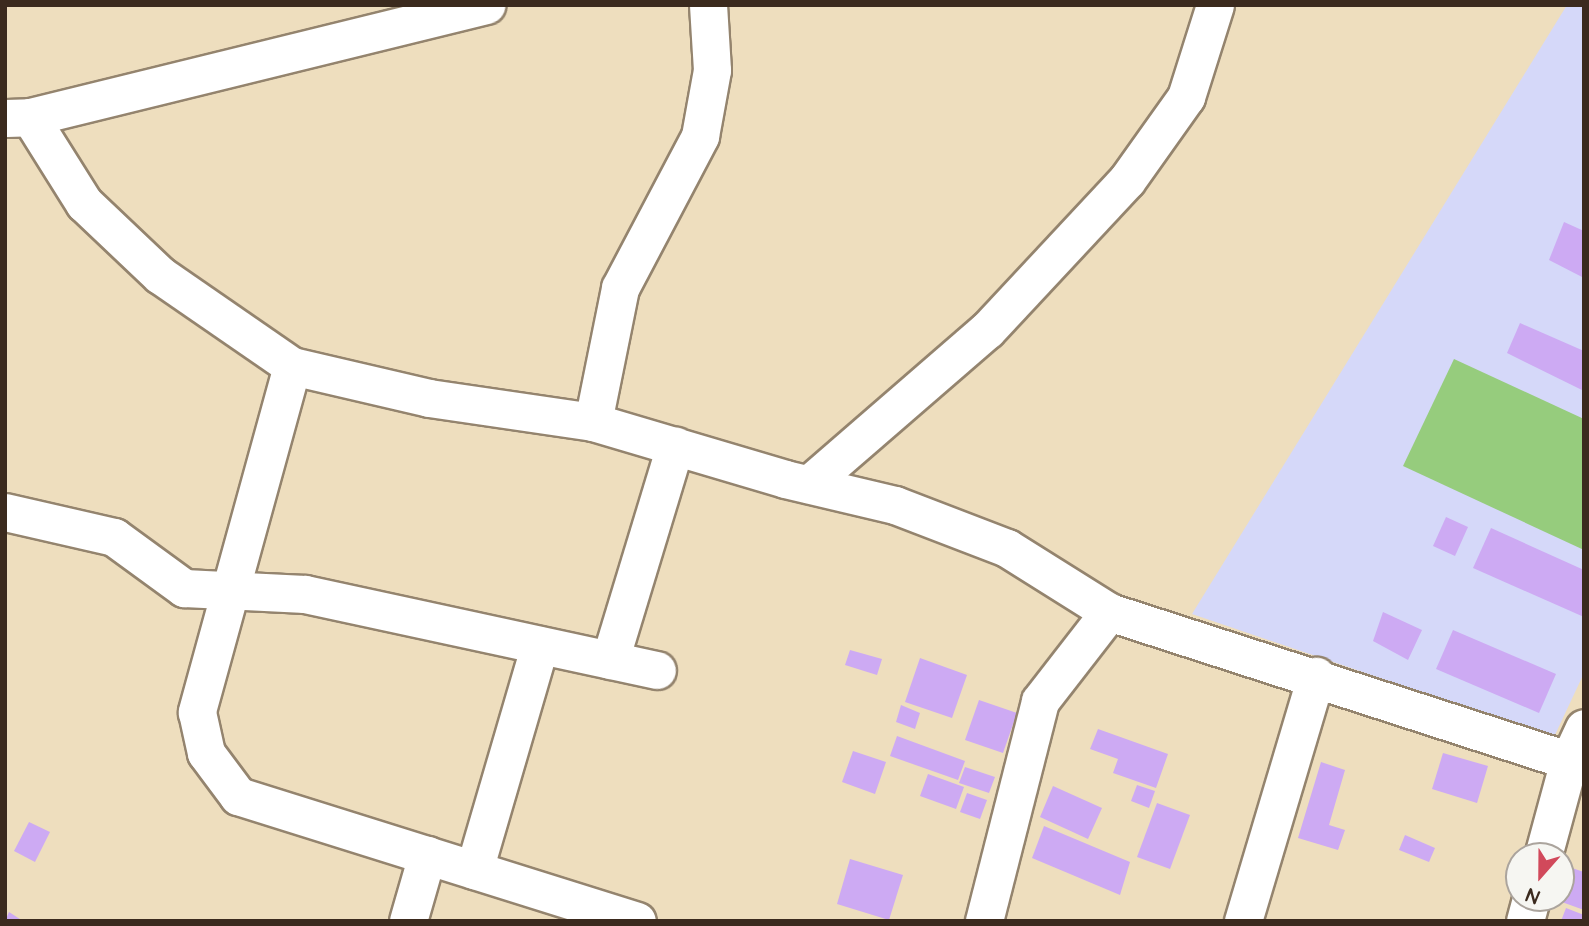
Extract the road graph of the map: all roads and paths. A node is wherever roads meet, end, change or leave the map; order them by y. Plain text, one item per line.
1 (486, 5) edge
2 (708, 5) edge
3 (1215, 5) edge
4 (18, 118) edge
5 (292, 366) junction
6 (593, 422) junction
7 (675, 446) junction
8 (809, 485) junction
9 (5, 512) edge
10 (230, 591) junction
11 (1109, 612) junction
12 (540, 645) junction
13 (610, 660) junction
14 (657, 670) dead end
15 (1316, 677) junction
16 (1579, 751) edge
17 (1548, 842) edge
18 (427, 855) junction
19 (474, 870) junction
20 (408, 921) edge
21 (637, 921) edge
22 (984, 921) edge
23 (1242, 921) edge

1 - 4 street
2 - 6 street
3 - 8 street
4 - 5 street
5 - 6 street
5 - 10 street
6 - 7 street
7 - 8 street
7 - 13 street
8 - 11 street
9 - 10 street
10 - 12 street
10 - 18 street
11 - 15 street
11 - 22 street
12 - 13 street
12 - 19 street
13 - 14 street
15 - 16 street
15 - 23 street
16 - 17 street
18 - 19 street
18 - 20 street
19 - 21 street

